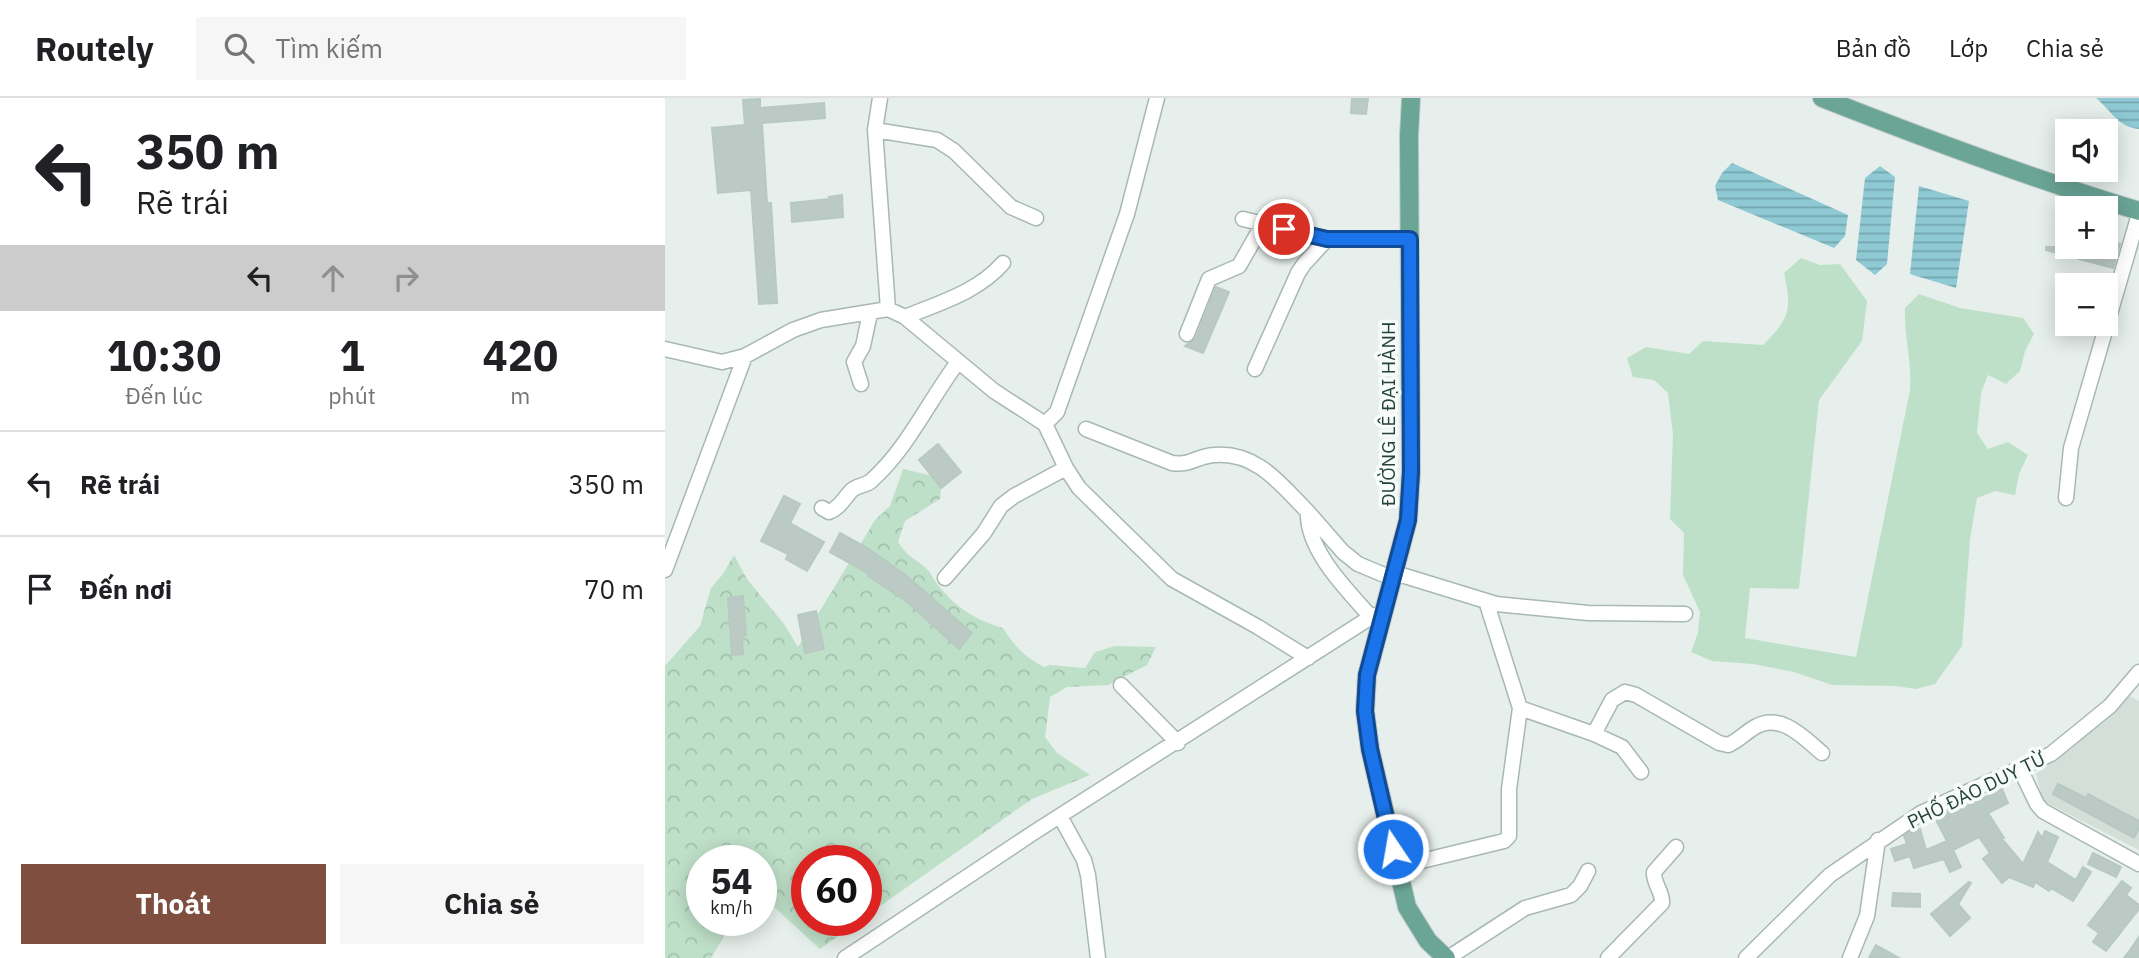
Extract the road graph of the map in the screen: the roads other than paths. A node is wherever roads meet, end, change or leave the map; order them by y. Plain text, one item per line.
1 (880, 98) edge
2 (1157, 98) edge
3 (1411, 98) edge
4 (1822, 98) edge
5 (875, 130) junction
6 (2139, 212) edge
7 (1036, 218) dead end
8 (1243, 219) dead end
9 (1263, 224) junction
10 (1327, 239) junction
11 (1410, 239) junction
12 (1003, 263) dead end
13 (888, 309) junction
14 (870, 313) junction
15 (905, 317) junction
16 (1187, 334) dead end
17 (665, 349) edge
18 (745, 356) junction
19 (958, 362) junction
20 (1255, 369) dead end
21 (861, 384) dead end
22 (1045, 424) junction
23 (1086, 429) dead end
24 (1066, 468) junction
25 (2066, 498) dead end
26 (822, 508) dead end
27 (1308, 512) junction
28 (665, 570) edge
29 (1395, 576) junction
30 (944, 578) dead end
31 (1486, 601) junction
32 (1685, 614) dead end
33 (1377, 615) junction
34 (1308, 658) junction
35 (2139, 672) edge
36 (1121, 685) dead end
37 (1520, 708) junction
38 (1594, 734) junction
39 (1178, 743) junction
40 (1822, 753) dead end
41 (2020, 769) junction
42 (1641, 772) dead end
43 (1060, 816) junction
44 (1878, 841) junction
45 (1676, 847) dead end
46 (2139, 864) edge
47 (1397, 867) junction
48 (1588, 871) dead end
49 (845, 958) edge
50 (1098, 958) edge
51 (1447, 958) edge
52 (1608, 958) edge
53 (1746, 958) edge
54 (1850, 958) edge

1 - 5 street
2 - 22 street
3 - 11 main road, ĐƯỜNG LÊ ĐẠI HÀNH
4 - 6 main road
5 - 7 street
5 - 13 street
6 - 25 street
8 - 9 street
9 - 10 street
9 - 16 street
10 - 11 street
10 - 20 street
11 - 29 main road, ĐƯỜNG LÊ ĐẠI HÀNH
12 - 15 street
13 - 14 street
13 - 15 street
14 - 18 street
14 - 21 street
15 - 19 street
17 - 18 street
18 - 28 street
19 - 22 street
19 - 26 street
22 - 24 street
23 - 27 street
24 - 30 street
24 - 34 street
27 - 29 street
27 - 33 street
29 - 31 street
29 - 33 main road, ĐƯỜNG LÊ ĐẠI HÀNH
31 - 32 street
31 - 37 street
33 - 34 street
33 - 47 main road, ĐƯỜNG LÊ ĐẠI HÀNH
34 - 39 street
35 - 41 street, PHỐ ĐÀO DUY TỪ
36 - 39 street
37 - 38 street
37 - 47 street
38 - 40 street
38 - 42 street
39 - 43 street
41 - 44 street, PHỐ ĐÀO DUY TỪ
41 - 46 street
43 - 49 street
43 - 50 street
44 - 53 street, PHỐ ĐÀO DUY TỪ
44 - 54 street
45 - 52 street
47 - 51 main road, ĐƯỜNG LÊ ĐẠI HÀNH
48 - 51 street

